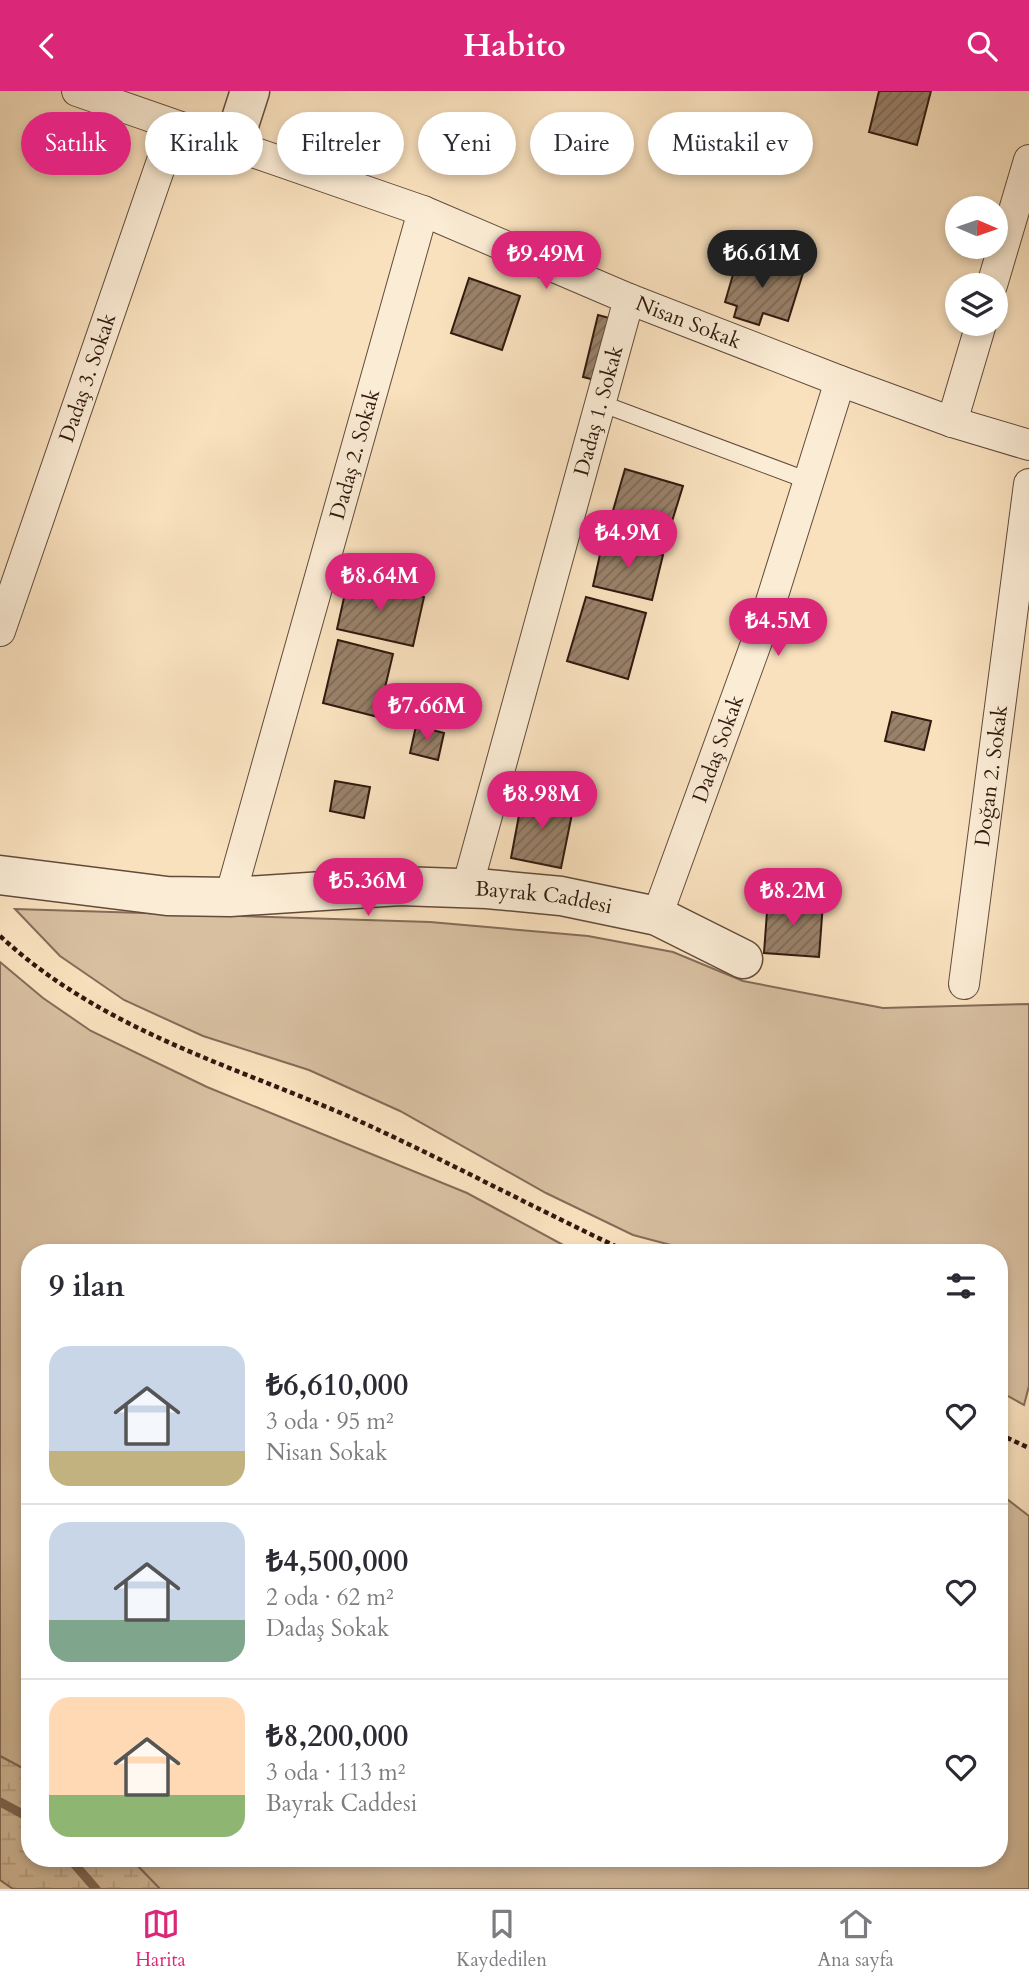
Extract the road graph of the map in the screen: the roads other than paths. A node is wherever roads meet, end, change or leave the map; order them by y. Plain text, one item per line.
1 (77, 91) edge
2 (250, 91) edge
3 (243, 112) edge
4 (145, 116) edge
5 (263, 157) edge
6 (1029, 160) edge
7 (157, 175) edge
8 (423, 211) junction
9 (996, 273) edge
10 (629, 299) junction
11 (977, 336) edge
12 (840, 381) junction
13 (600, 403) junction
14 (952, 422) junction
15 (1029, 445) edge
16 (809, 481) junction
17 (1029, 484) edge
18 (0, 631) edge
19 (0, 875) edge
20 (467, 888) junction
21 (230, 898) junction
22 (657, 916) junction
23 (743, 959) dead end
24 (964, 984) dead end

1 - 4 street, Nisan Sokak
2 - 3 street
5 - 8 street, Nisan Sokak
6 - 9 street
7 - 18 street, Dadaş 3. Sokak
8 - 10 street, Nisan Sokak
8 - 21 street, Dadaş 2. Sokak
10 - 12 street, Nisan Sokak
10 - 13 street, Dadaş 1. Sokak
11 - 14 street
12 - 14 street, Nisan Sokak
12 - 16 street, Dadaş Sokak
13 - 16 lane
13 - 20 street, Dadaş 1. Sokak
14 - 15 street, Nisan Sokak
16 - 22 street, Dadaş Sokak
17 - 24 street, Doğan 2. Sokak
19 - 21 street, Bayrak Caddesi
20 - 21 street, Bayrak Caddesi
20 - 22 street, Bayrak Caddesi
22 - 23 street, Bayrak Caddesi

